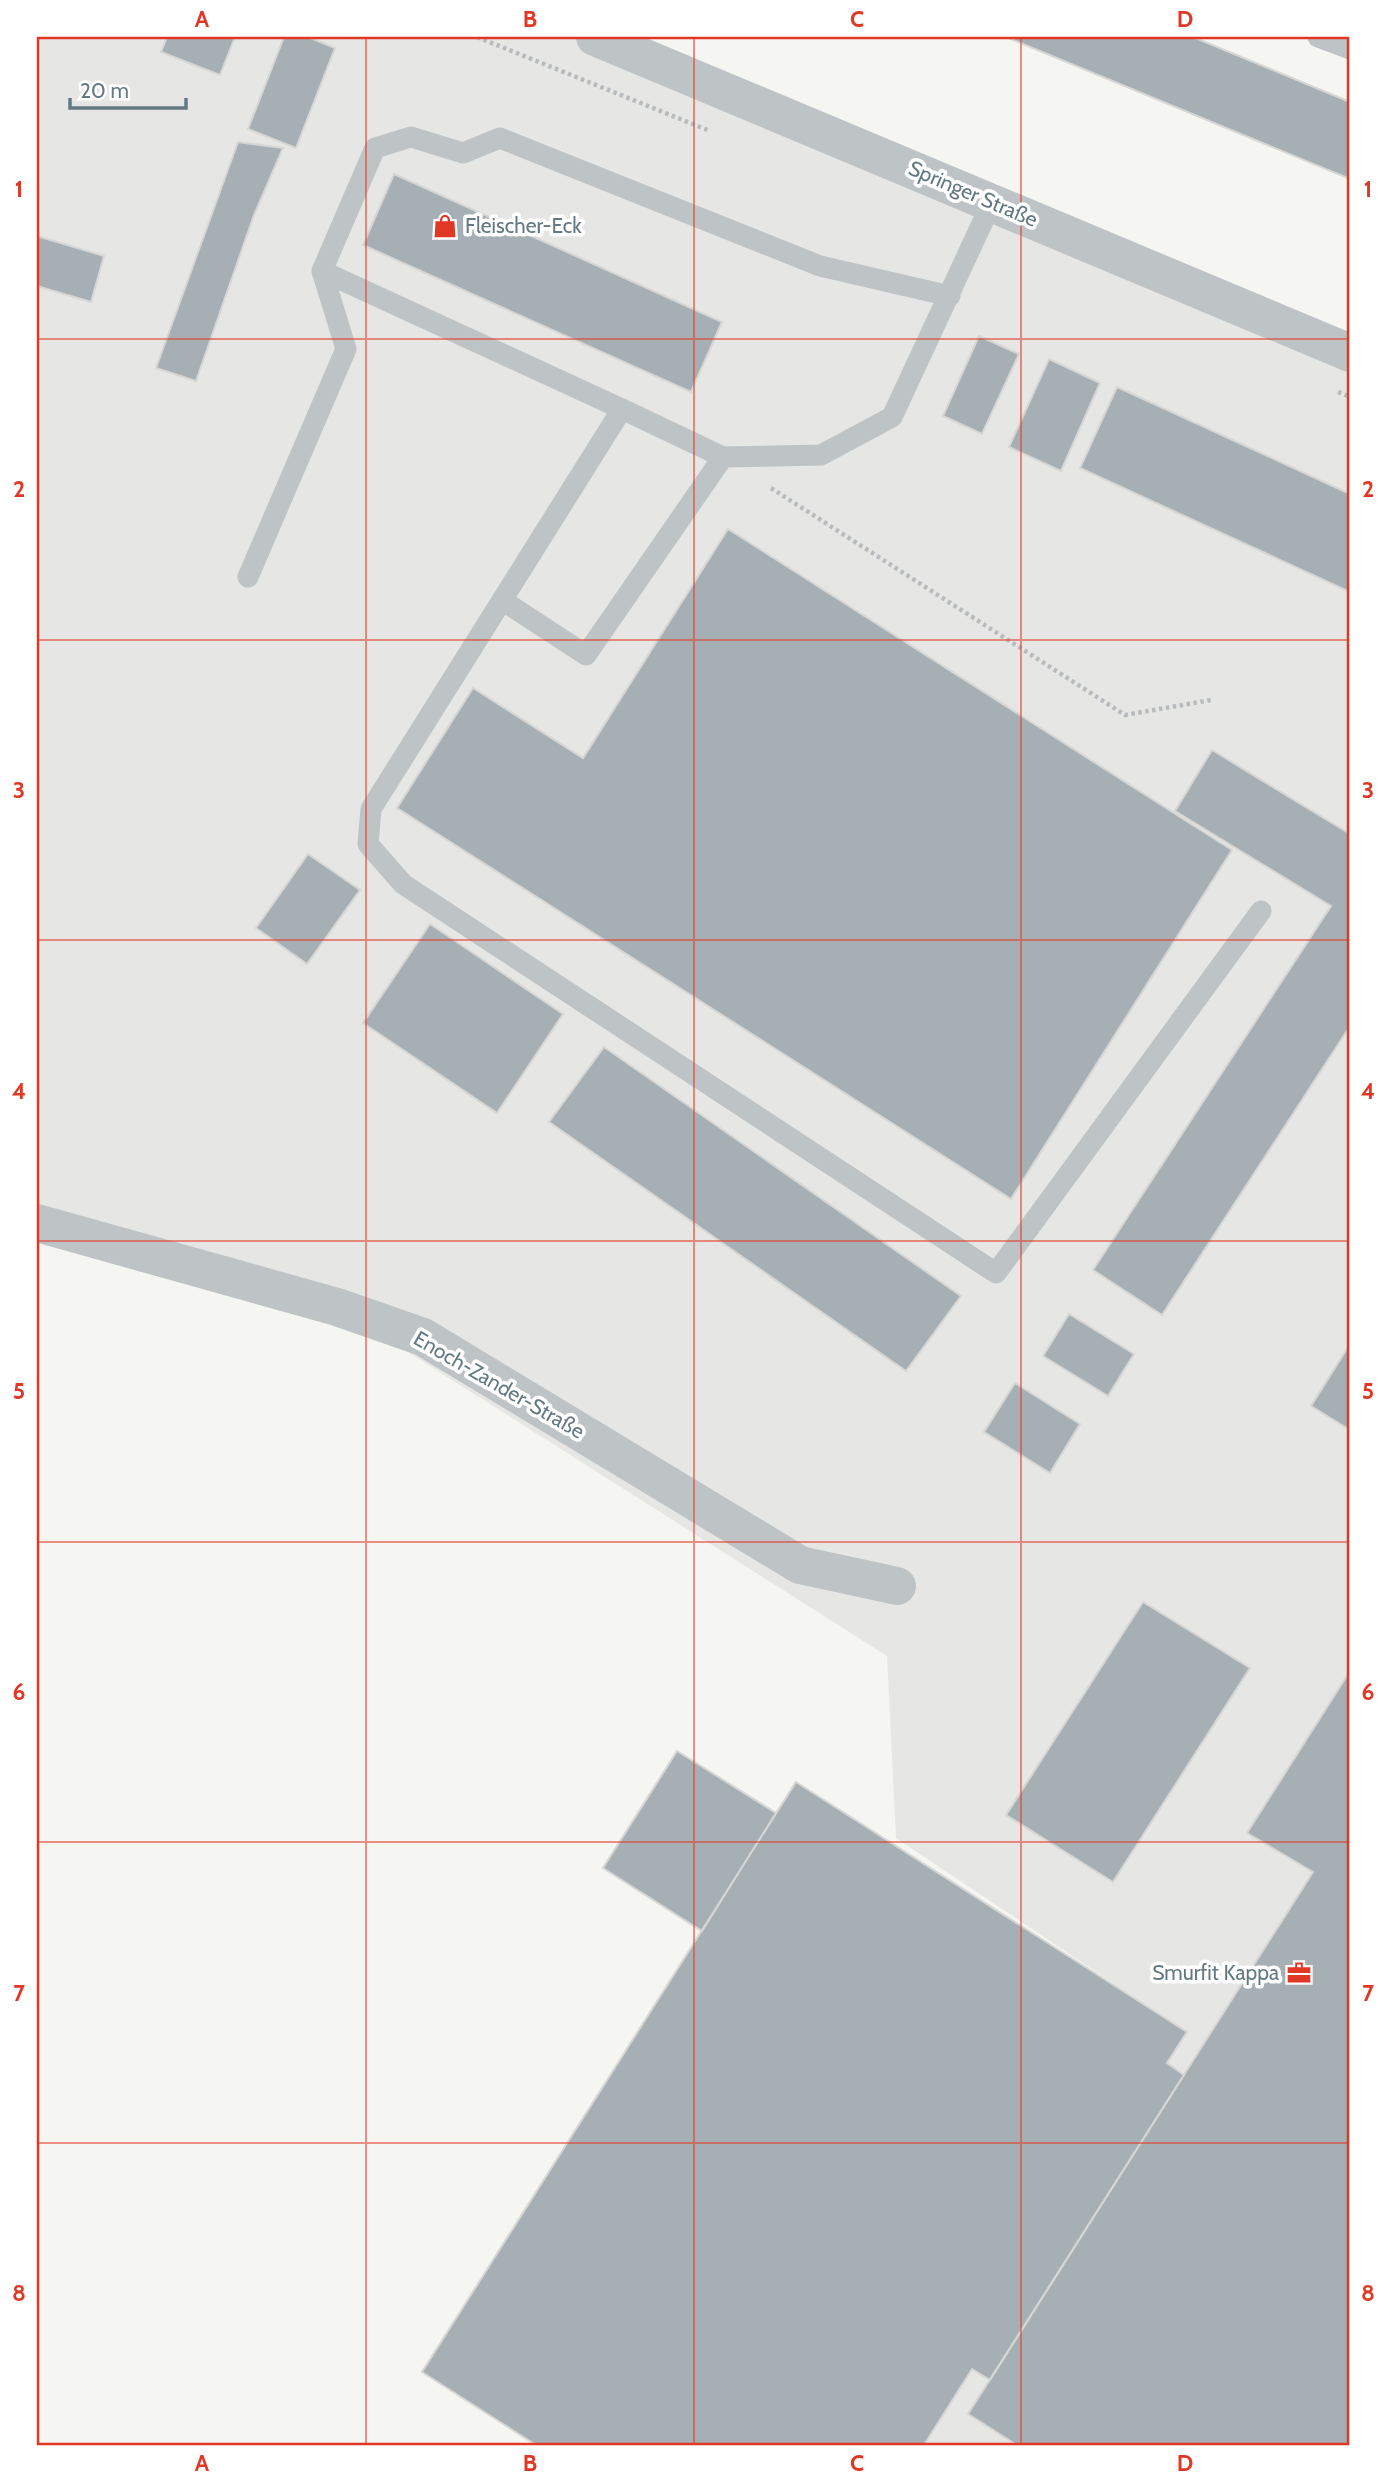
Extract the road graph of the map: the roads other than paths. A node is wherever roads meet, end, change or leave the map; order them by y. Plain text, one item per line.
1 (595, 37) edge
2 (1318, 37) edge
3 (1350, 50) edge
4 (992, 202) junction
5 (321, 271) junction
6 (950, 296) junction
7 (1350, 353) edge
8 (622, 409) junction
9 (723, 457) junction
10 (248, 577) dead end
11 (502, 600) junction
12 (1261, 911) dead end
13 (37, 1223) edge
14 (897, 1586) dead end

1 - 4 street, Springer Straße
2 - 3 lane
4 - 6 lane
4 - 7 street, Springer Straße
5 - 6 lane
5 - 8 lane
5 - 10 lane
6 - 9 lane
8 - 9 lane
8 - 11 lane
9 - 11 lane
11 - 12 lane
13 - 14 street, Enoch-Zander-Straße

